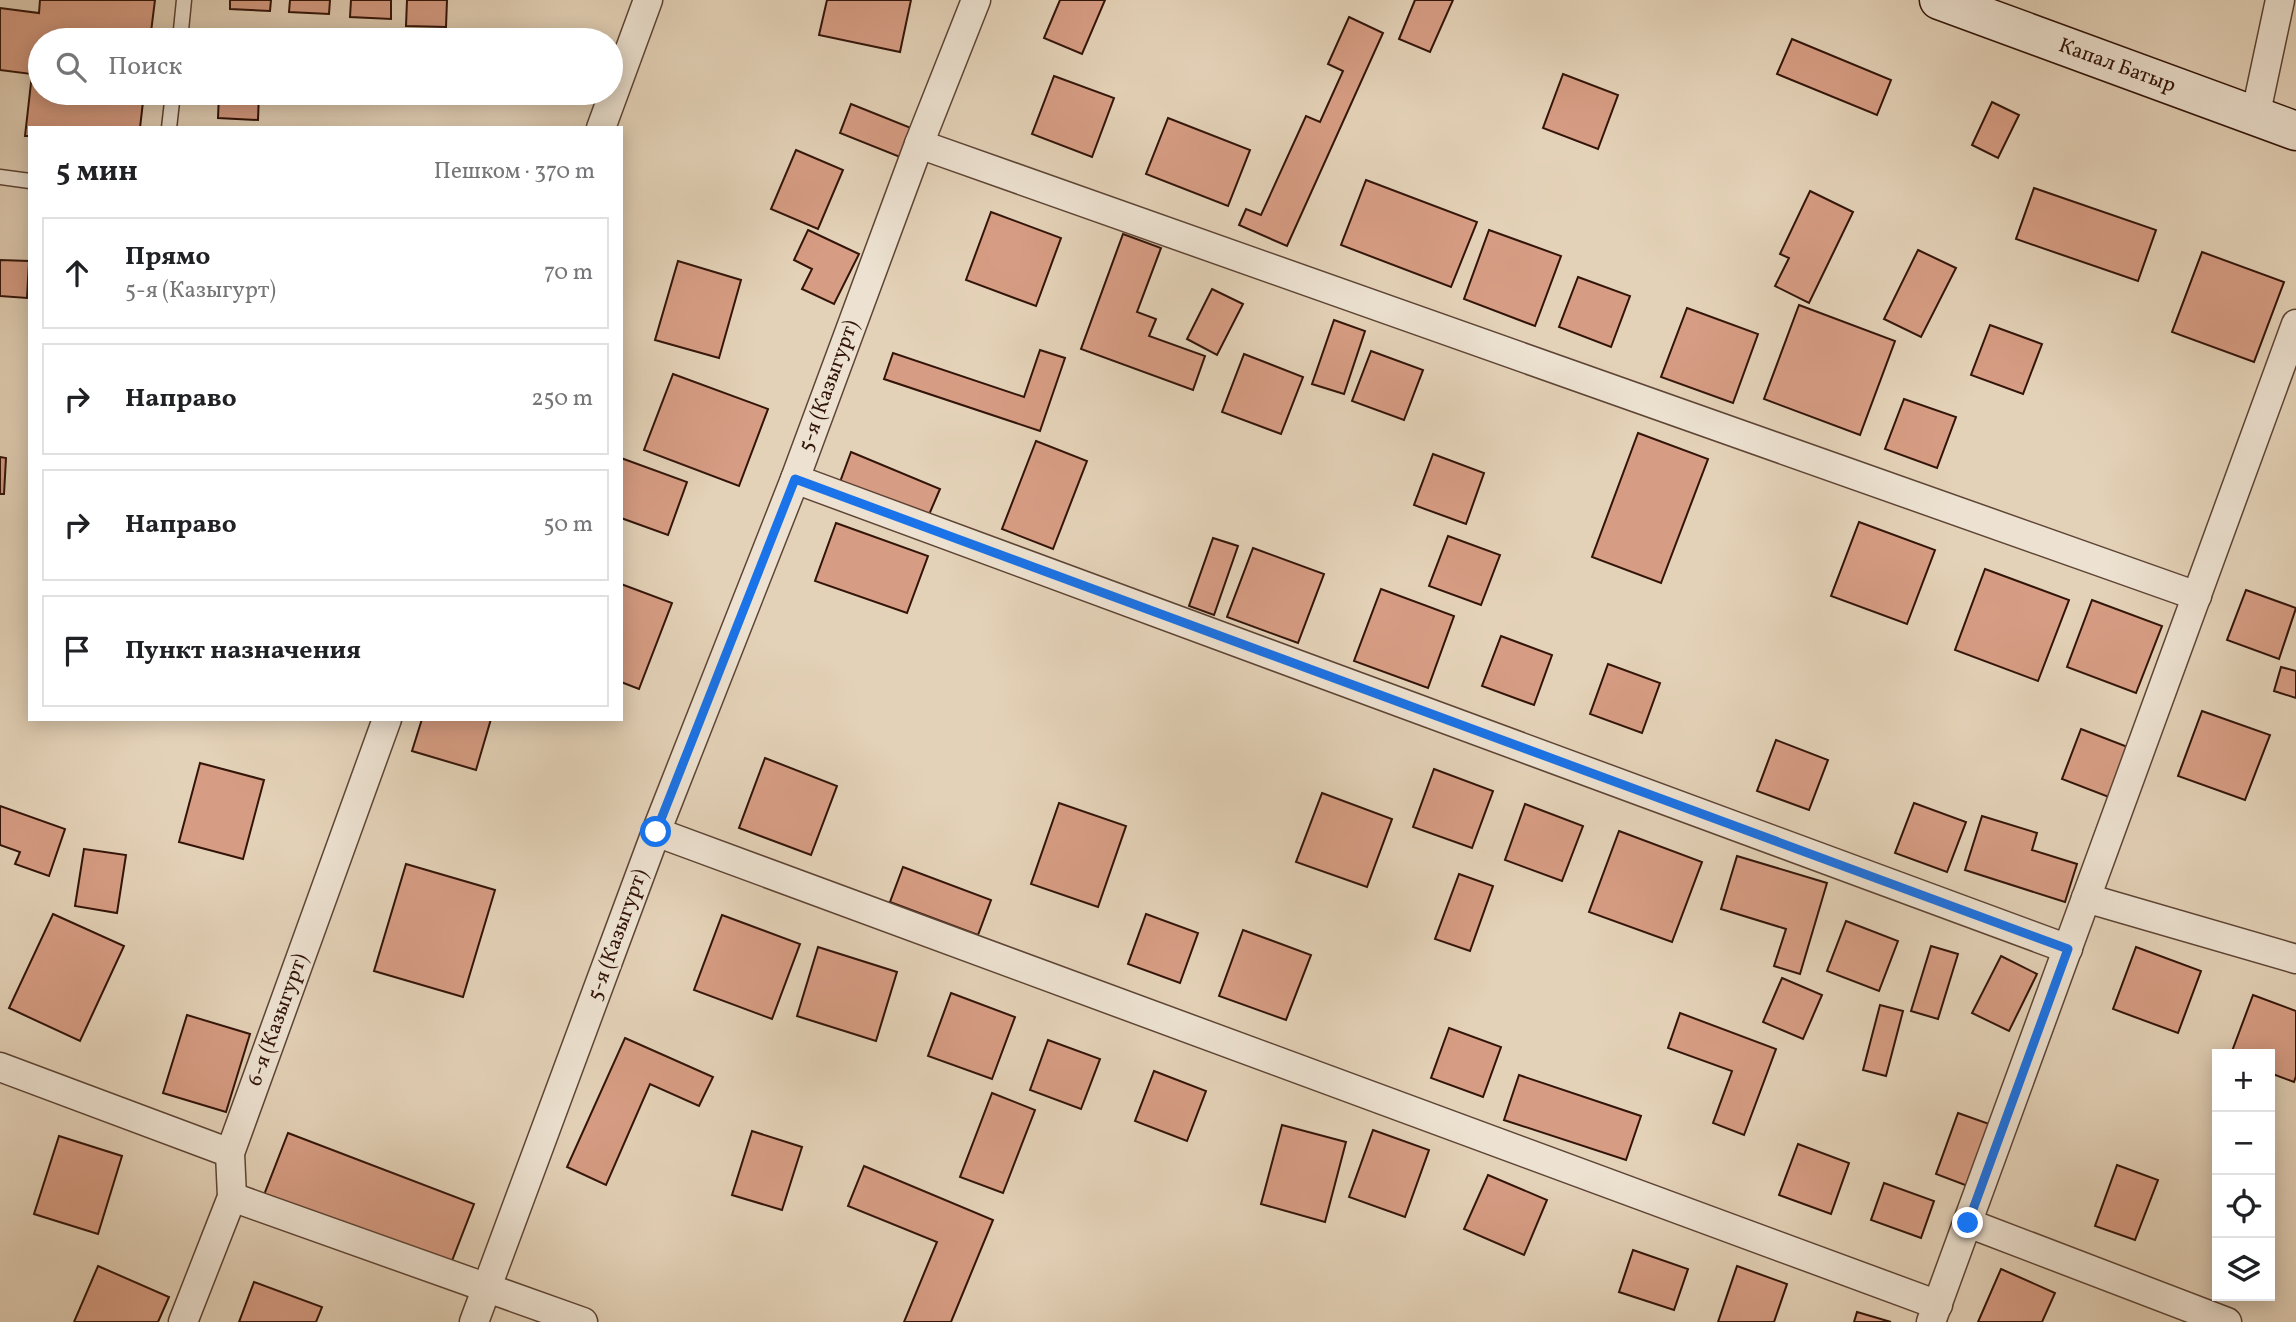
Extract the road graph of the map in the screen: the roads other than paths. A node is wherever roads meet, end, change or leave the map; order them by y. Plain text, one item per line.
1 (184, 0) edge
2 (648, 0) edge
3 (976, 0) edge
4 (1939, 0) edge
5 (2280, 0) edge
6 (181, 28) edge
7 (623, 68) edge
8 (172, 105) edge
9 (609, 105) edge
10 (2255, 117) junction
11 (169, 126) edge
12 (602, 126) edge
13 (2296, 131) edge
14 (919, 144) junction
15 (0, 177) edge
16 (28, 181) edge
17 (2296, 324) edge
18 (795, 479) junction
19 (2197, 596) junction
20 (386, 721) edge
21 (656, 832) junction
22 (2086, 898) junction
23 (2068, 949) junction
24 (2296, 959) edge
25 (0, 1067) edge
26 (230, 1153) junction
27 (232, 1197) junction
28 (1968, 1223) junction
29 (487, 1288) junction
30 (1935, 1313) edge
31 (183, 1322) edge
32 (474, 1322) edge
33 (583, 1322) edge
34 (2227, 1322) edge

1 - 6 lane
2 - 7 street
3 - 14 street, 5-я (Казыгурт)
4 - 10 main road, Капал Батыр
5 - 10 street
8 - 11 lane
9 - 12 street
10 - 13 main road, Капал Батыр
14 - 18 street, 5-я (Казыгурт)
14 - 19 street
15 - 16 lane
17 - 19 street
18 - 21 street, 5-я (Казыгурт)
18 - 23 street
19 - 22 street
20 - 26 street, 6-я (Казыгурт)
21 - 29 street, 5-я (Казыгурт)
21 - 30 street
22 - 23 street
22 - 24 street
23 - 28 street
25 - 26 street
26 - 27 street, 6-я (Казыгурт)
27 - 29 street
27 - 31 street, 6-я (Казыгурт)
28 - 30 street
28 - 34 street
29 - 32 street, 5-я (Казыгурт)
29 - 33 street

